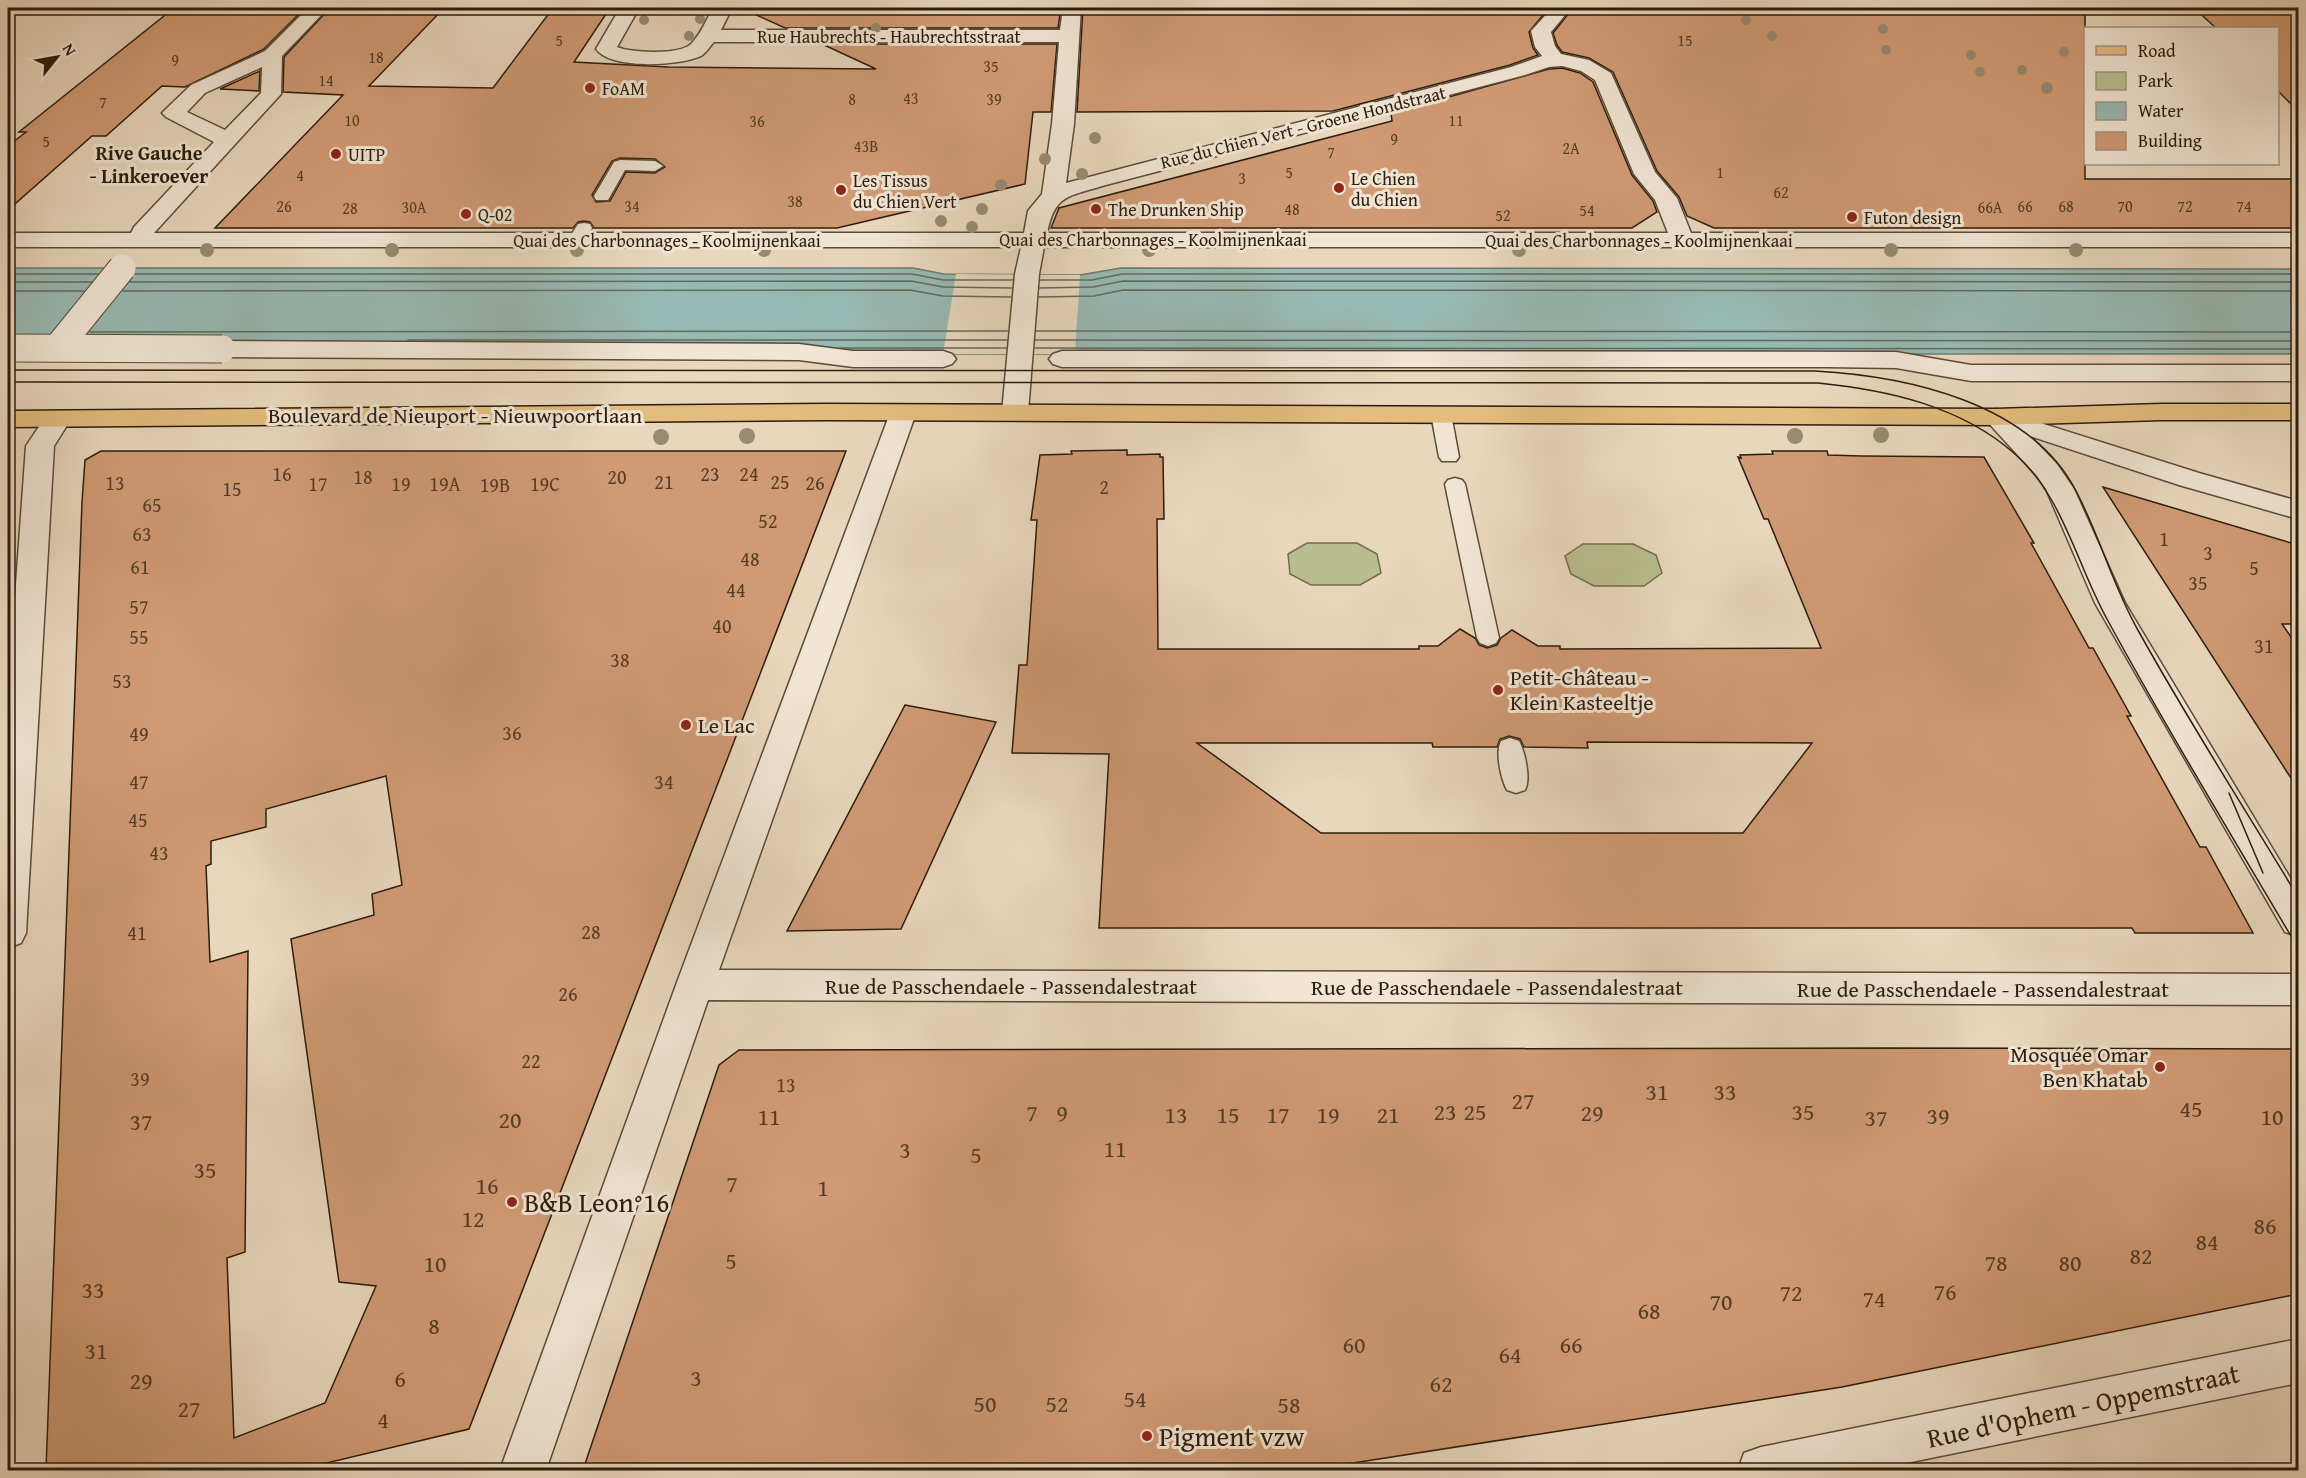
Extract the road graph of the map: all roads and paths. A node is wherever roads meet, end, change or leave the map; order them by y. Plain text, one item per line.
1 (318, 8) edge
2 (629, 8) edge
3 (722, 8) edge
4 (1072, 8) edge
5 (1562, 8) edge
6 (708, 36) junction
7 (1070, 36) junction
8 (272, 55) junction
9 (1554, 60) junction
10 (228, 140) junction
11 (655, 166) dead end
12 (1053, 195) junction
13 (602, 196) dead end
14 (142, 232) dead end
15 (1682, 239) junction
16 (8, 240) edge
17 (1036, 240) junction
18 (2298, 240) edge
19 (122, 268) dead end
20 (58, 347) junction
21 (8, 348) edge
22 (943, 359) dead end
23 (1062, 359) dead end
24 (2298, 373) edge
25 (2298, 411) edge
26 (1015, 412) junction
27 (2269, 412) junction
28 (903, 413) junction
29 (1441, 414) junction
30 (1996, 417) junction
31 (8, 419) edge
32 (58, 419) junction
33 (2298, 422) edge
34 (1449, 457) dead end
35 (1455, 484) dead end
36 (2298, 510) edge
37 (1488, 638) dead end
38 (1510, 747) dead end
39 (1516, 784) dead end
40 (2298, 922) edge
41 (8, 933) edge
42 (695, 985) junction
43 (2298, 990) edge
44 (2298, 1361) edge
45 (523, 1470) edge
46 (1761, 1470) edge

1 - 8 street
2 - 6 street
3 - 6 street
4 - 7 street
5 - 9 street
6 - 7 street, Rue Haubrechts - Haubrechtsstraat
7 - 12 street
8 - 10 street
8 - 10 street
9 - 12 street, Rue du Chien Vert - Groene Hondstraat
9 - 15 street
10 - 14 street
11 - 13 lane
12 - 17 street
15 - 17 street, Quai des Charbonnages - Koolmijnenkaai
15 - 18 street, Quai des Charbonnages - Koolmijnenkaai
16 - 17 street, Quai des Charbonnages - Koolmijnenkaai
17 - 26 street
19 - 20 street, bridge
20 - 21 street, bridge
20 - 22 street, bridge
23 - 24 street
25 - 27 main road, Boulevard de Nieuport - Nieuwpoortlaan
26 - 28 main road, Boulevard de Nieuport - Nieuwpoortlaan
26 - 29 main road, Boulevard de Nieuport - Nieuwpoortlaan
27 - 30 main road, Boulevard de Nieuport - Nieuwpoortlaan
27 - 33 street
28 - 32 main road, Boulevard de Nieuport - Nieuwpoortlaan
28 - 42 street
29 - 30 main road, Boulevard de Nieuport - Nieuwpoortlaan
29 - 34 lane
30 - 36 street
30 - 40 street
31 - 32 main road, Boulevard de Nieuport - Nieuwpoortlaan
32 - 41 street
35 - 37 lane
38 - 39 lane
42 - 43 street, Rue de Passchendaele - Passendalestraat
42 - 45 street
44 - 46 street, Rue d'Ophem - Oppemstraat

